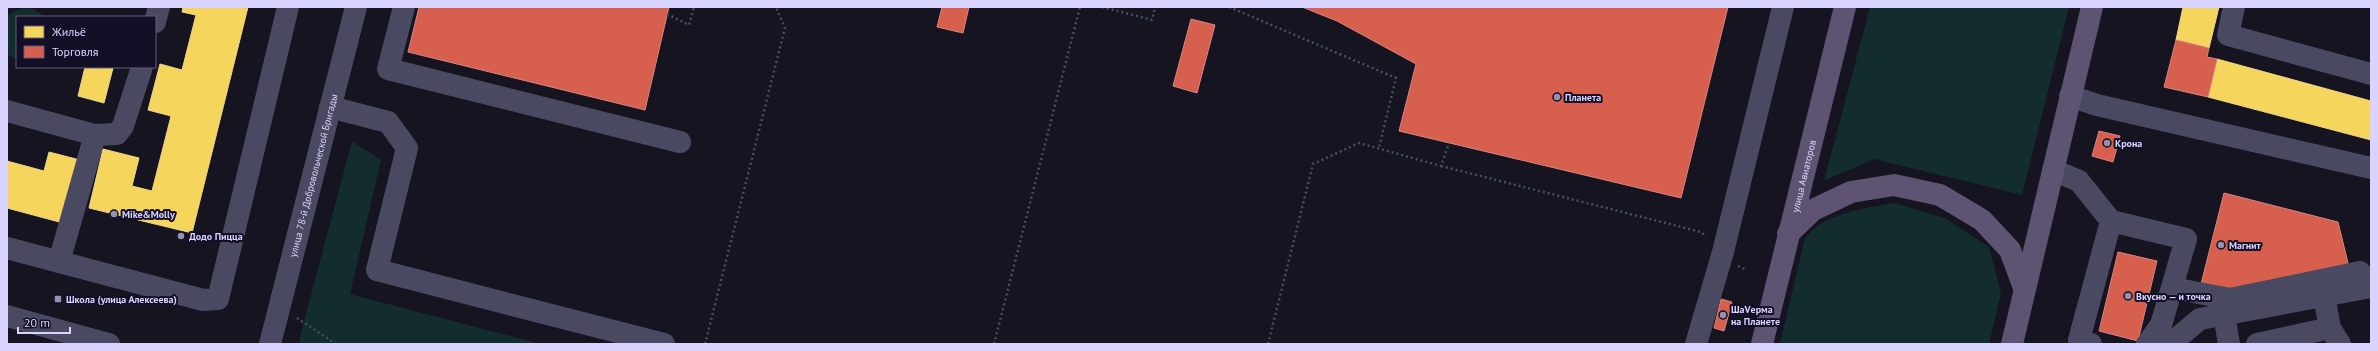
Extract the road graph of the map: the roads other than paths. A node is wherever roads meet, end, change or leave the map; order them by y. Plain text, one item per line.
1 (159, 7) edge
2 (288, 7) edge
3 (356, 7) edge
4 (404, 7) edge
5 (1783, 7) edge
6 (1845, 7) edge
7 (2092, 7) edge
8 (2234, 7) edge
9 (156, 18) edge
10 (142, 68) edge
11 (2371, 74) edge
12 (2070, 96) junction
13 (330, 107) junction
14 (7, 111) edge
15 (95, 135) junction
16 (680, 142) dead end
17 (2371, 168) edge
18 (2053, 170) junction
19 (2111, 221) junction
20 (1788, 234) junction
21 (7, 248) edge
22 (59, 262) junction
23 (2365, 279) edge
24 (2024, 288) junction
25 (2173, 288) junction
26 (2324, 296) junction
27 (2224, 314) junction
28 (7, 316) edge
29 (2335, 336) edge
30 (622, 339) edge
31 (2084, 343) edge
32 (109, 344) edge
33 (270, 344) edge
34 (664, 344) edge
35 (1696, 344) edge
36 (1762, 344) edge
37 (2012, 344) edge
38 (2147, 344) edge
39 (2170, 344) edge
40 (2229, 344) edge
41 (2257, 344) edge

1 - 9 street
2 - 22 street
3 - 13 street, улица 78-й Добровольческой Бригады
4 - 16 street
5 - 35 street
6 - 20 main road, улица Авиаторов
7 - 12 main road
8 - 11 street
10 - 15 street
12 - 17 street
12 - 18 main road
13 - 30 street
13 - 33 street, улица 78-й Добровольческой Бригады
14 - 15 street
15 - 22 street
18 - 19 street
18 - 24 main road
19 - 25 street
19 - 31 street
20 - 24 main road
20 - 36 main road, улица Авиаторов
21 - 22 street
23 - 25 street
23 - 26 street
24 - 37 main road
25 - 38 street
26 - 27 street
26 - 29 street
27 - 39 street
27 - 40 street
28 - 32 street
29 - 41 street
30 - 34 street

